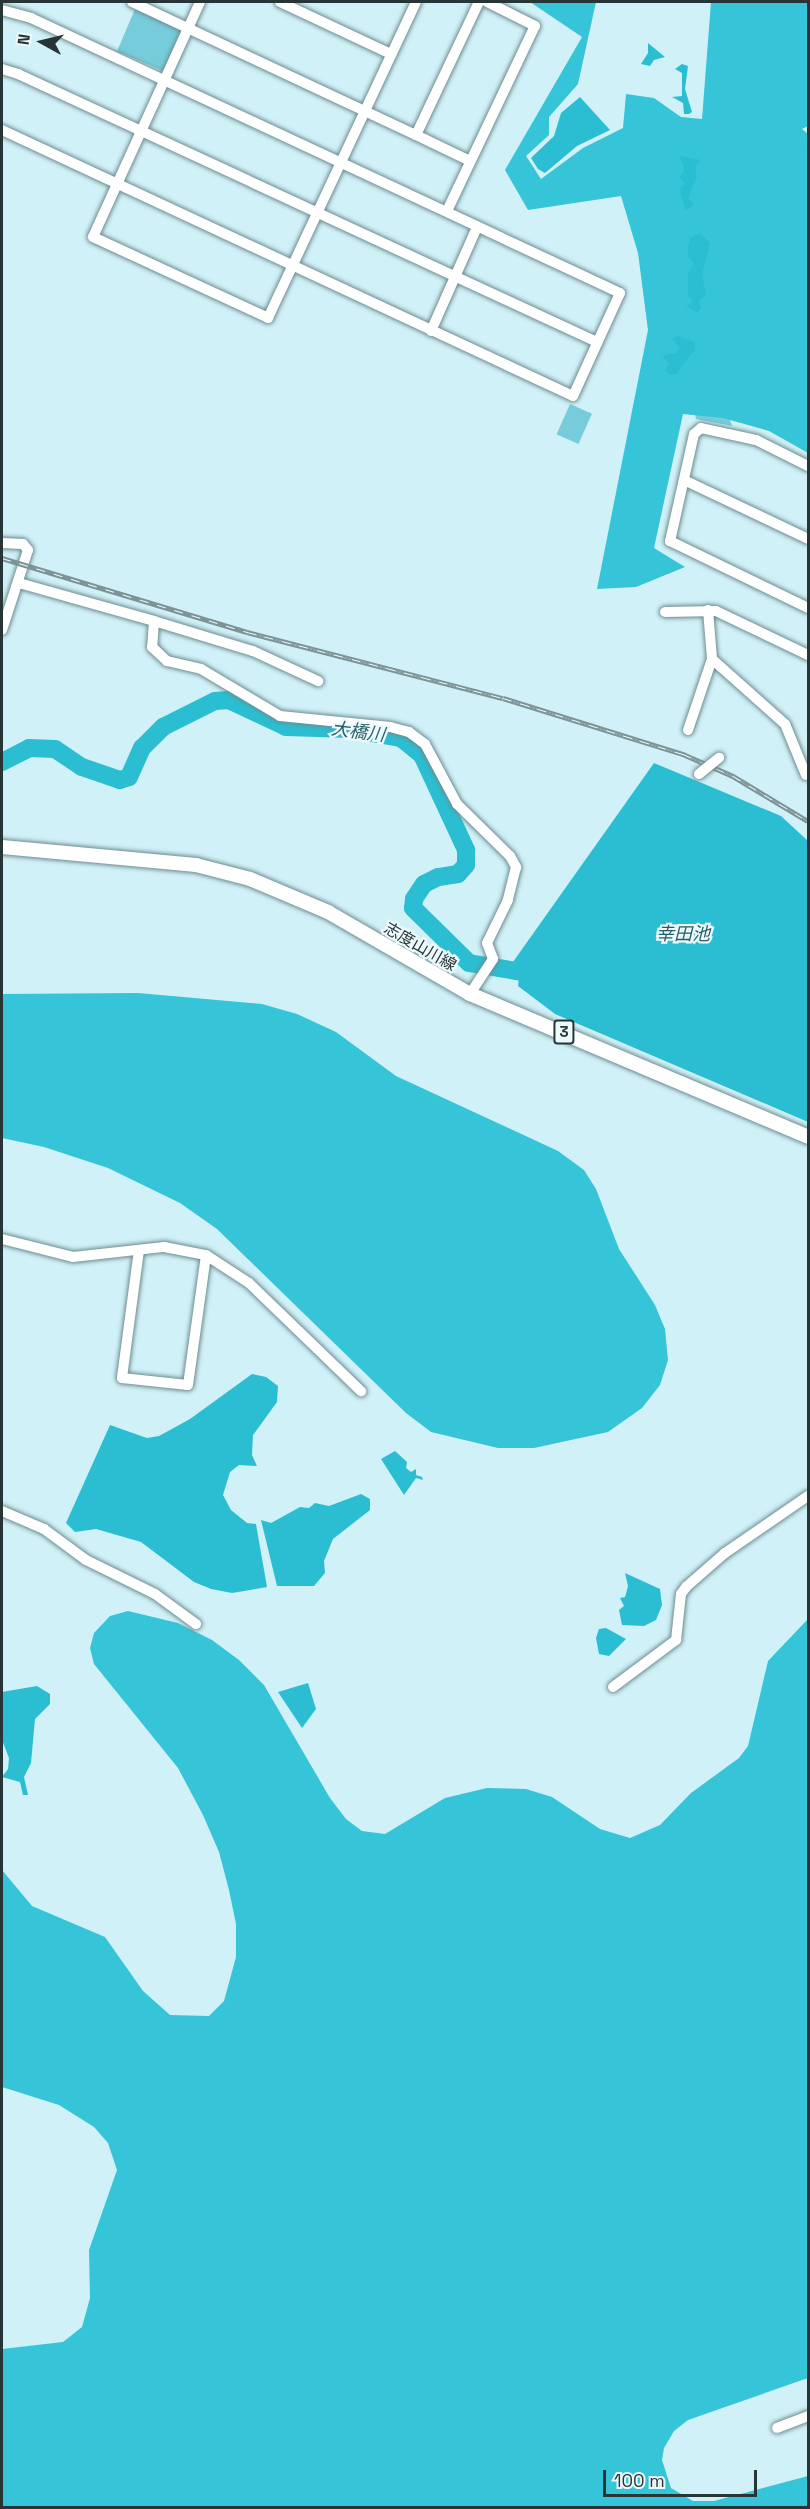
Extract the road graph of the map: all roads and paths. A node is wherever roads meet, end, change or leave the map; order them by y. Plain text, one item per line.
1 (132, 2) edge
2 (200, 2) edge
3 (280, 2) edge
4 (416, 2) edge
5 (479, 2) edge
6 (487, 2) edge
7 (2, 10) edge
8 (188, 27) junction
9 (392, 54) junction
10 (2, 69) edge
11 (164, 80) junction
12 (364, 111) junction
13 (2, 130) edge
14 (140, 130) junction
15 (416, 135) junction
16 (470, 161) junction
17 (341, 162) junction
18 (115, 183) junction
19 (447, 211) junction
20 (318, 213) junction
21 (477, 227) junction
22 (292, 267) junction
23 (454, 277) junction
24 (431, 331) junction
25 (597, 342) junction
26 (808, 466) edge
27 (684, 480) junction
28 (808, 539) edge
29 (2, 543) edge
30 (19, 583) junction
31 (808, 608) edge
32 (708, 610) junction
33 (665, 612) dead end
34 (154, 621) junction
35 (2, 630) edge
36 (808, 655) edge
37 (712, 659) junction
38 (318, 681) dead end
39 (688, 730) dead end
40 (719, 758) dead end
41 (699, 774) dead end
42 (807, 775) dead end
43 (2, 847) edge
44 (470, 994) junction
45 (808, 1137) edge
46 (2, 1239) edge
47 (139, 1250) junction
48 (206, 1255) junction
49 (361, 1391) dead end
50 (808, 1496) edge
51 (2, 1510) edge
52 (196, 1624) dead end
53 (612, 1687) dead end
54 (808, 2416) edge
55 (777, 2428) dead end

1 - 8 street
2 - 8 street
3 - 9 street
4 - 9 street
5 - 15 street
6 - 16 street
7 - 11 street
8 - 11 street
8 - 12 street
9 - 12 street
10 - 14 street
11 - 14 street
11 - 17 street
12 - 15 street
12 - 17 street
13 - 18 street
14 - 18 street
14 - 20 street
15 - 16 street
16 - 19 street
17 - 19 street
17 - 20 street
18 - 22 street
18 - 22 street
19 - 21 street
20 - 22 street
20 - 23 street
21 - 23 street
21 - 25 street
22 - 24 street
23 - 24 street
23 - 25 street
24 - 25 street
26 - 27 street
27 - 28 street
27 - 31 street
29 - 30 street
30 - 34 street
30 - 35 street
32 - 33 street
32 - 36 street
32 - 37 street
34 - 38 street
34 - 44 street
37 - 39 street
37 - 42 street
40 - 41 street, bridge
43 - 44 main road, 志度山川線 / 3
44 - 45 main road, 志度山川線 / 3
46 - 47 street
47 - 48 street
47 - 48 street
48 - 49 street
50 - 53 street
51 - 52 street
54 - 55 street

